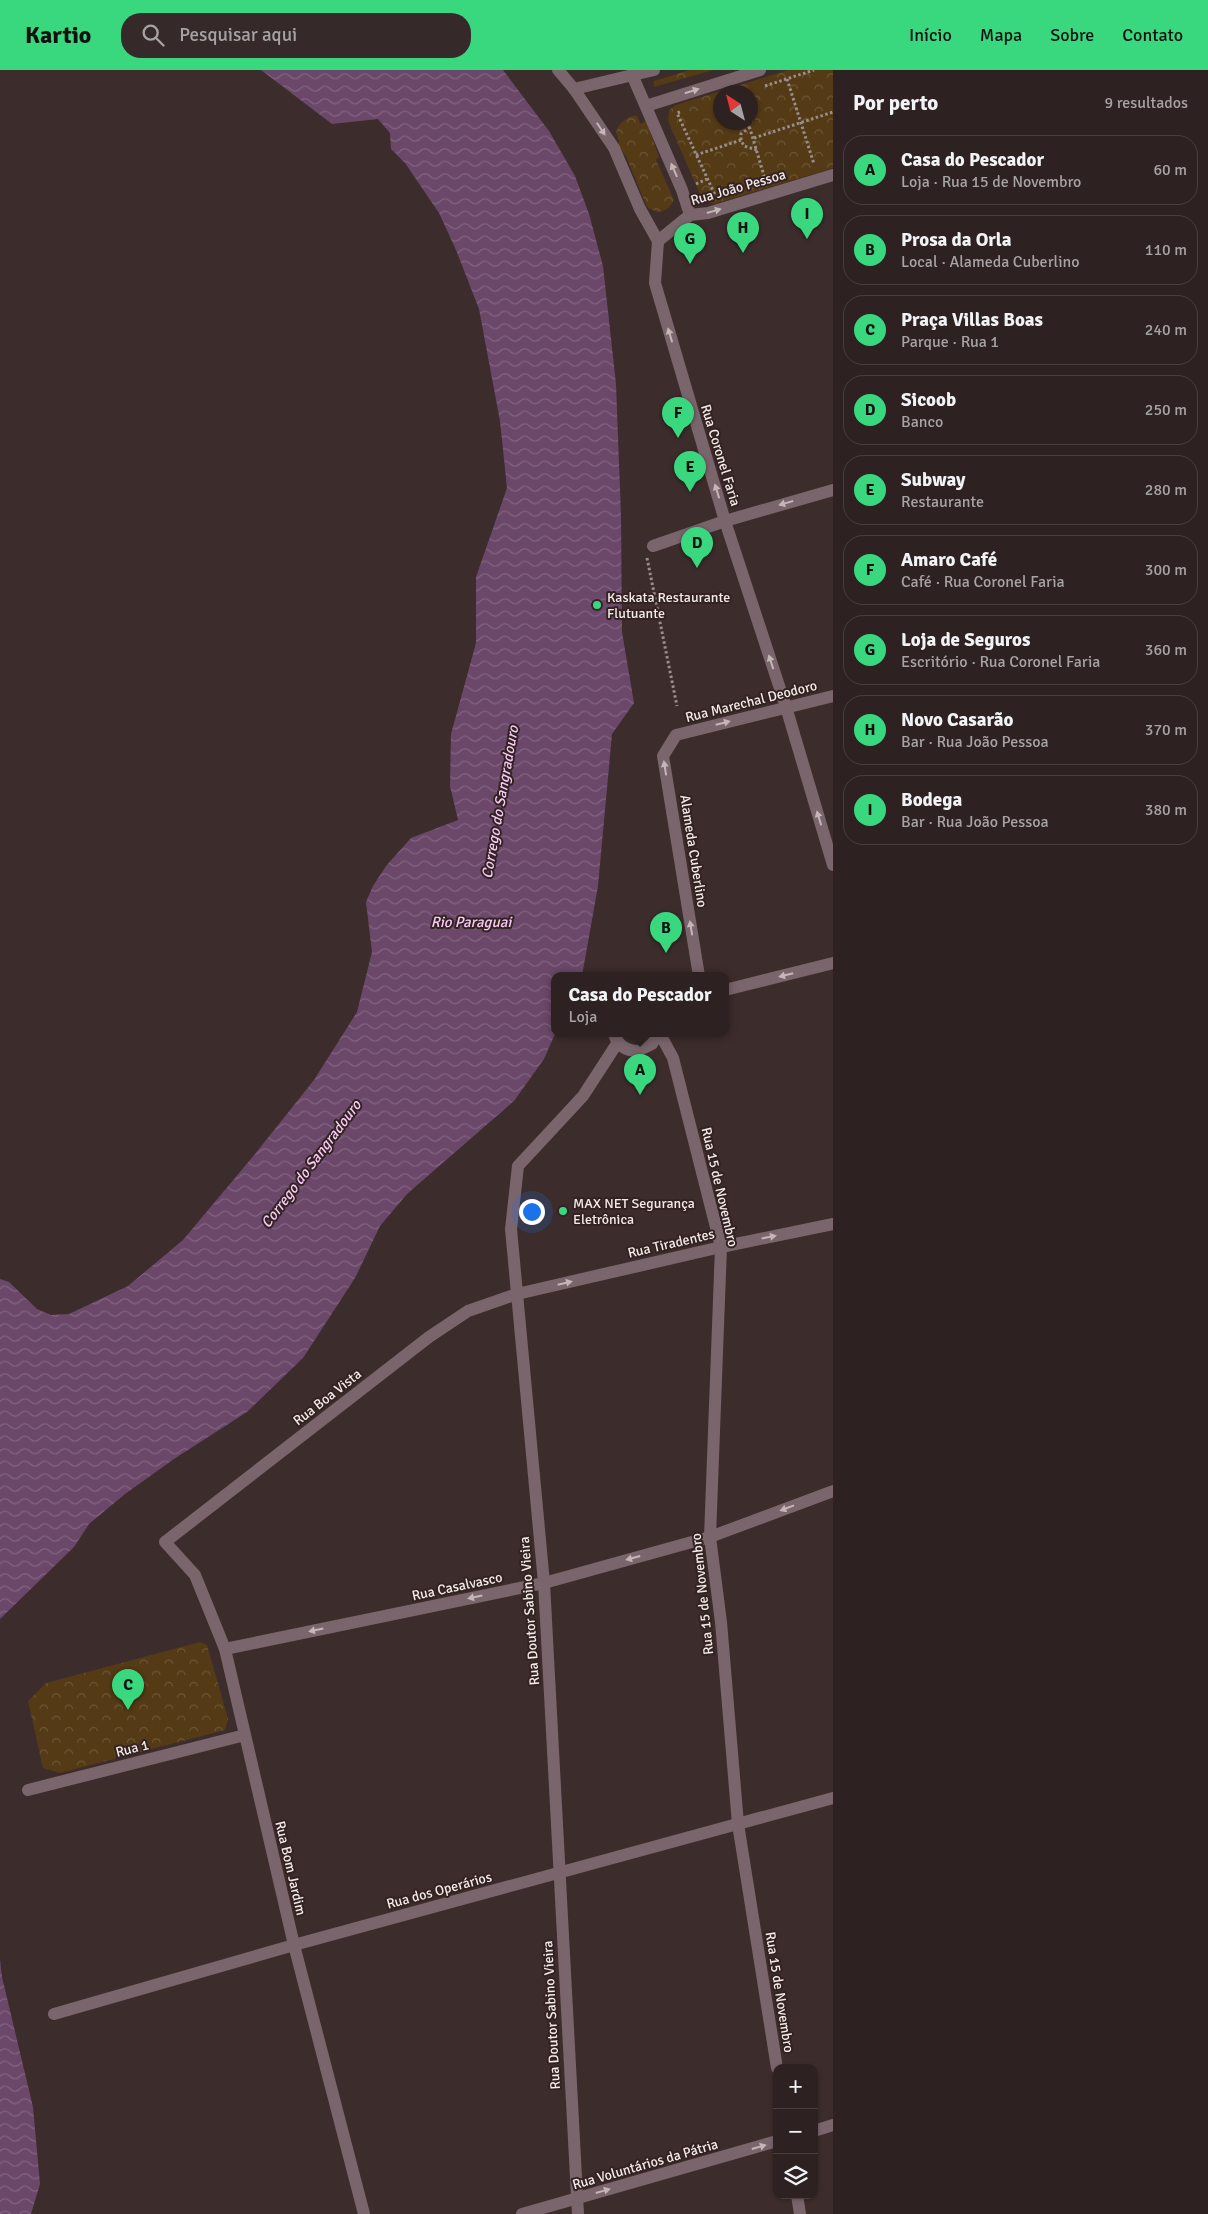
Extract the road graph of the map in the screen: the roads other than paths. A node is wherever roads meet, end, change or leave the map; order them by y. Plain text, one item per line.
1 (558, 70) edge
2 (654, 70) edge
3 (760, 70) edge
4 (632, 77) junction
5 (574, 89) junction
6 (646, 106) junction
7 (833, 175) edge
8 (690, 215) junction
9 (658, 241) junction
10 (833, 490) edge
11 (726, 521) junction
12 (653, 546) road end
13 (833, 696) edge
14 (786, 707) junction
15 (676, 735) joint
16 (833, 864) edge
17 (833, 963) edge
18 (698, 972) edge
19 (729, 989) edge
20 (656, 1037) edge
21 (660, 1037) edge
22 (616, 1038) edge
23 (833, 1224) edge
24 (721, 1247) junction
25 (517, 1294) junction
26 (833, 1491) edge
27 (710, 1537) junction
28 (165, 1542) joint
29 (544, 1583) junction
30 (225, 1649) junction
31 (244, 1735) junction
32 (28, 1790) dead end
33 (833, 1798) edge
34 (738, 1824) junction
35 (558, 1874) junction
36 (294, 1945) junction
37 (54, 2014) dead end
38 (776, 2064) edge
39 (833, 2125) edge
40 (818, 2130) edge
41 (773, 2142) edge
42 (577, 2199) junction
43 (798, 2199) edge
44 (364, 2214) edge
45 (522, 2214) edge
46 (578, 2214) edge
47 (800, 2214) edge

1 - 5 street
2 - 4 street
6 -> 3 street
4 - 5 street
4 - 6 street
5 -> 9 street
8 -> 6 street
8 -> 7 street, Rua João Pessoa
8 - 9 street, Rua João Pessoa
11 -> 9 street, Rua Coronel Faria
10 -> 11 street
11 - 12 street
14 -> 11 street, Rua Coronel Faria
13 - 14 street, Rua Marechal Deodoro
15 -> 14 street, Rua Marechal Deodoro
16 -> 14 street, Rua Coronel Faria
18 -> 15 street, Alameda Cuberlino
17 -> 19 street
20 - 22 street
21 - 24 street, Rua 15 de Novembro
22 - 25 street, Rua Doutor Sabino Vieira
24 -> 23 street, Rua Tiradentes
25 -> 24 street, Rua Tiradentes
24 - 27 street, Rua 15 de Novembro
25 - 28 street, Rua Boa Vista
25 - 29 street, Rua Doutor Sabino Vieira
26 -> 27 street, Rua Casalvasco
27 -> 29 street, Rua Casalvasco
27 - 34 street, Rua 15 de Novembro
28 - 30 street, Rua Bom Jardim
29 -> 30 street, Rua Casalvasco
29 - 35 street, Rua Doutor Sabino Vieira
30 - 31 street, Rua Bom Jardim
31 - 32 street, Rua 1
31 - 36 street, Rua Bom Jardim
33 - 34 street, Rua dos Operários
34 - 35 street, Rua dos Operários
34 - 38 street, Rua 15 de Novembro
35 - 36 street, Rua dos Operários
35 - 42 street, Rua Doutor Sabino Vieira
36 - 37 street, Rua dos Operários
36 - 44 street, Rua Bom Jardim
39 - 40 street
42 -> 41 street, Rua Voluntários da Pátria
42 - 45 street, Rua Voluntários da Pátria
42 - 46 street, Rua Doutor Sabino Vieira
43 - 47 street

